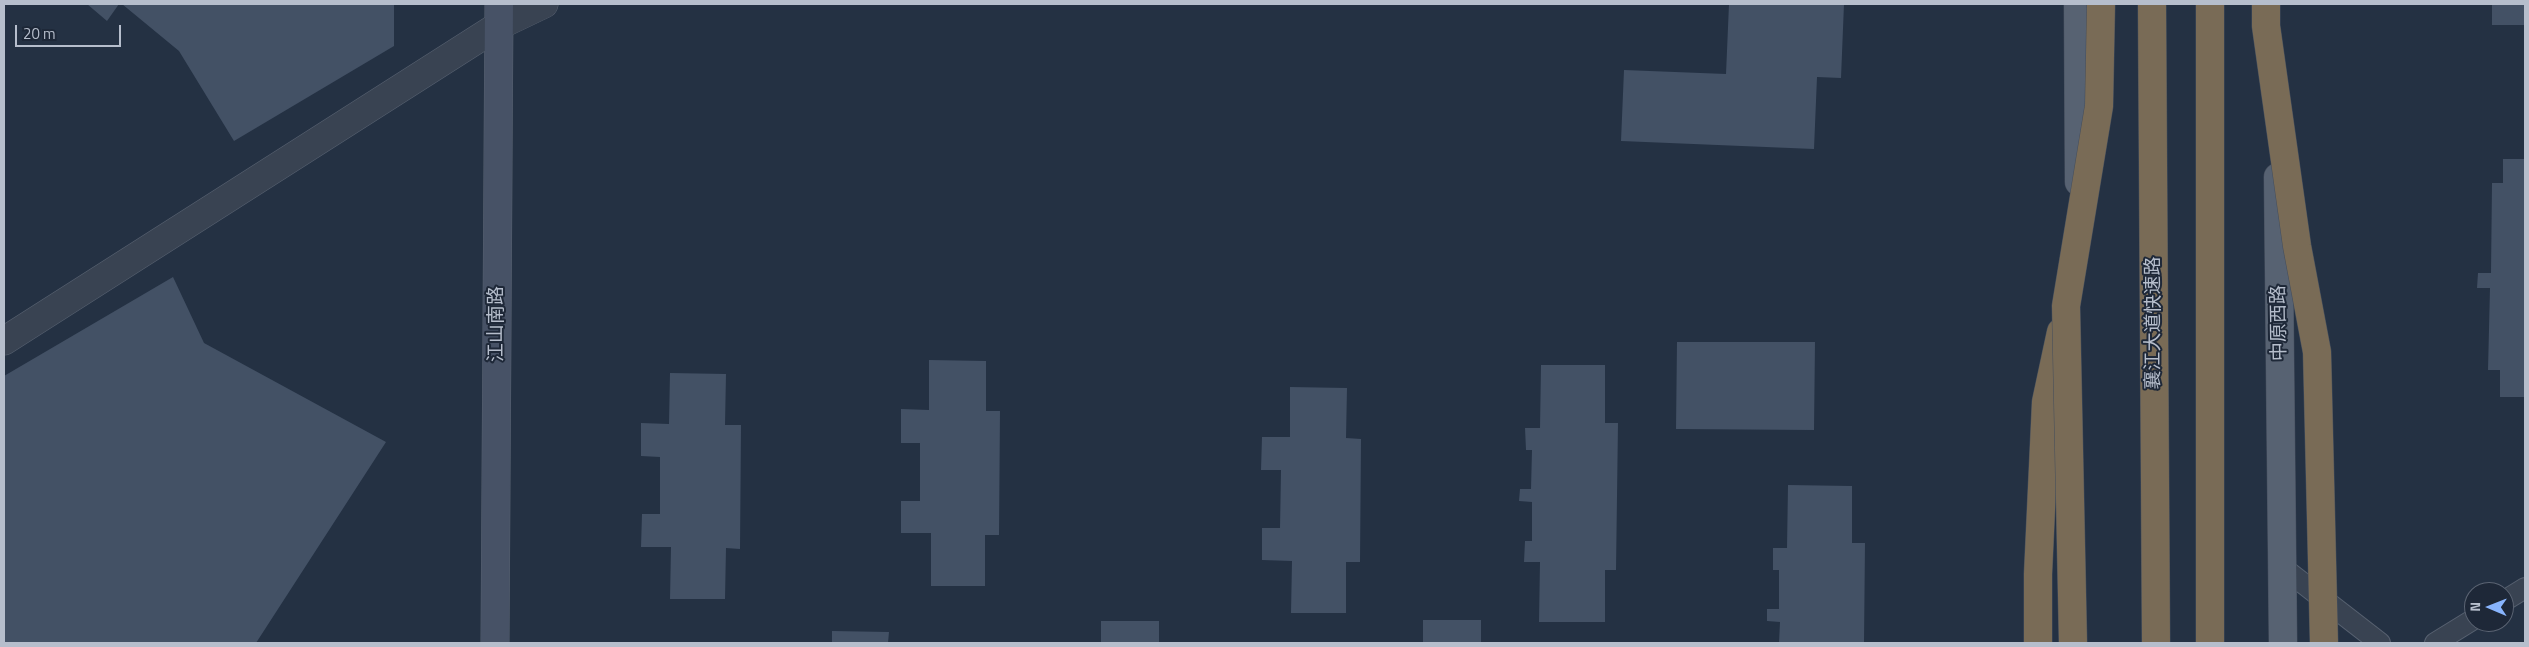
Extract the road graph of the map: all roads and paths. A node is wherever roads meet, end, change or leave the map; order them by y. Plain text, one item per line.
1 (544, 4) edge
2 (2078, 4) edge
3 (2101, 4) edge
4 (2152, 4) edge
5 (2210, 4) edge
6 (2266, 4) edge
7 (2276, 4) edge
8 (498, 15) edge
9 (2066, 306) junction
10 (4, 341) edge
11 (2282, 567) junction
12 (2525, 588) edge
13 (2514, 595) edge
14 (2464, 625) edge
15 (495, 643) edge
16 (2038, 643) edge
17 (2073, 643) edge
18 (2080, 643) edge
19 (2156, 643) edge
20 (2210, 643) edge
21 (2283, 643) edge
22 (2324, 643) edge
23 (2380, 643) edge
24 (2435, 643) edge

1 - 8 street
2 - 18 main road
3 - 9 highway, bridge
4 - 19 highway, 襄江大道快速路
5 - 20 highway
6 - 22 highway, bridge
7 - 11 main road, 中原西路
8 - 10 street
8 - 15 street, 江山南路
9 - 16 highway, bridge
9 - 17 highway, bridge
11 - 21 main road, 中原西路
11 - 23 lane
12 - 13 lane
14 - 24 lane

